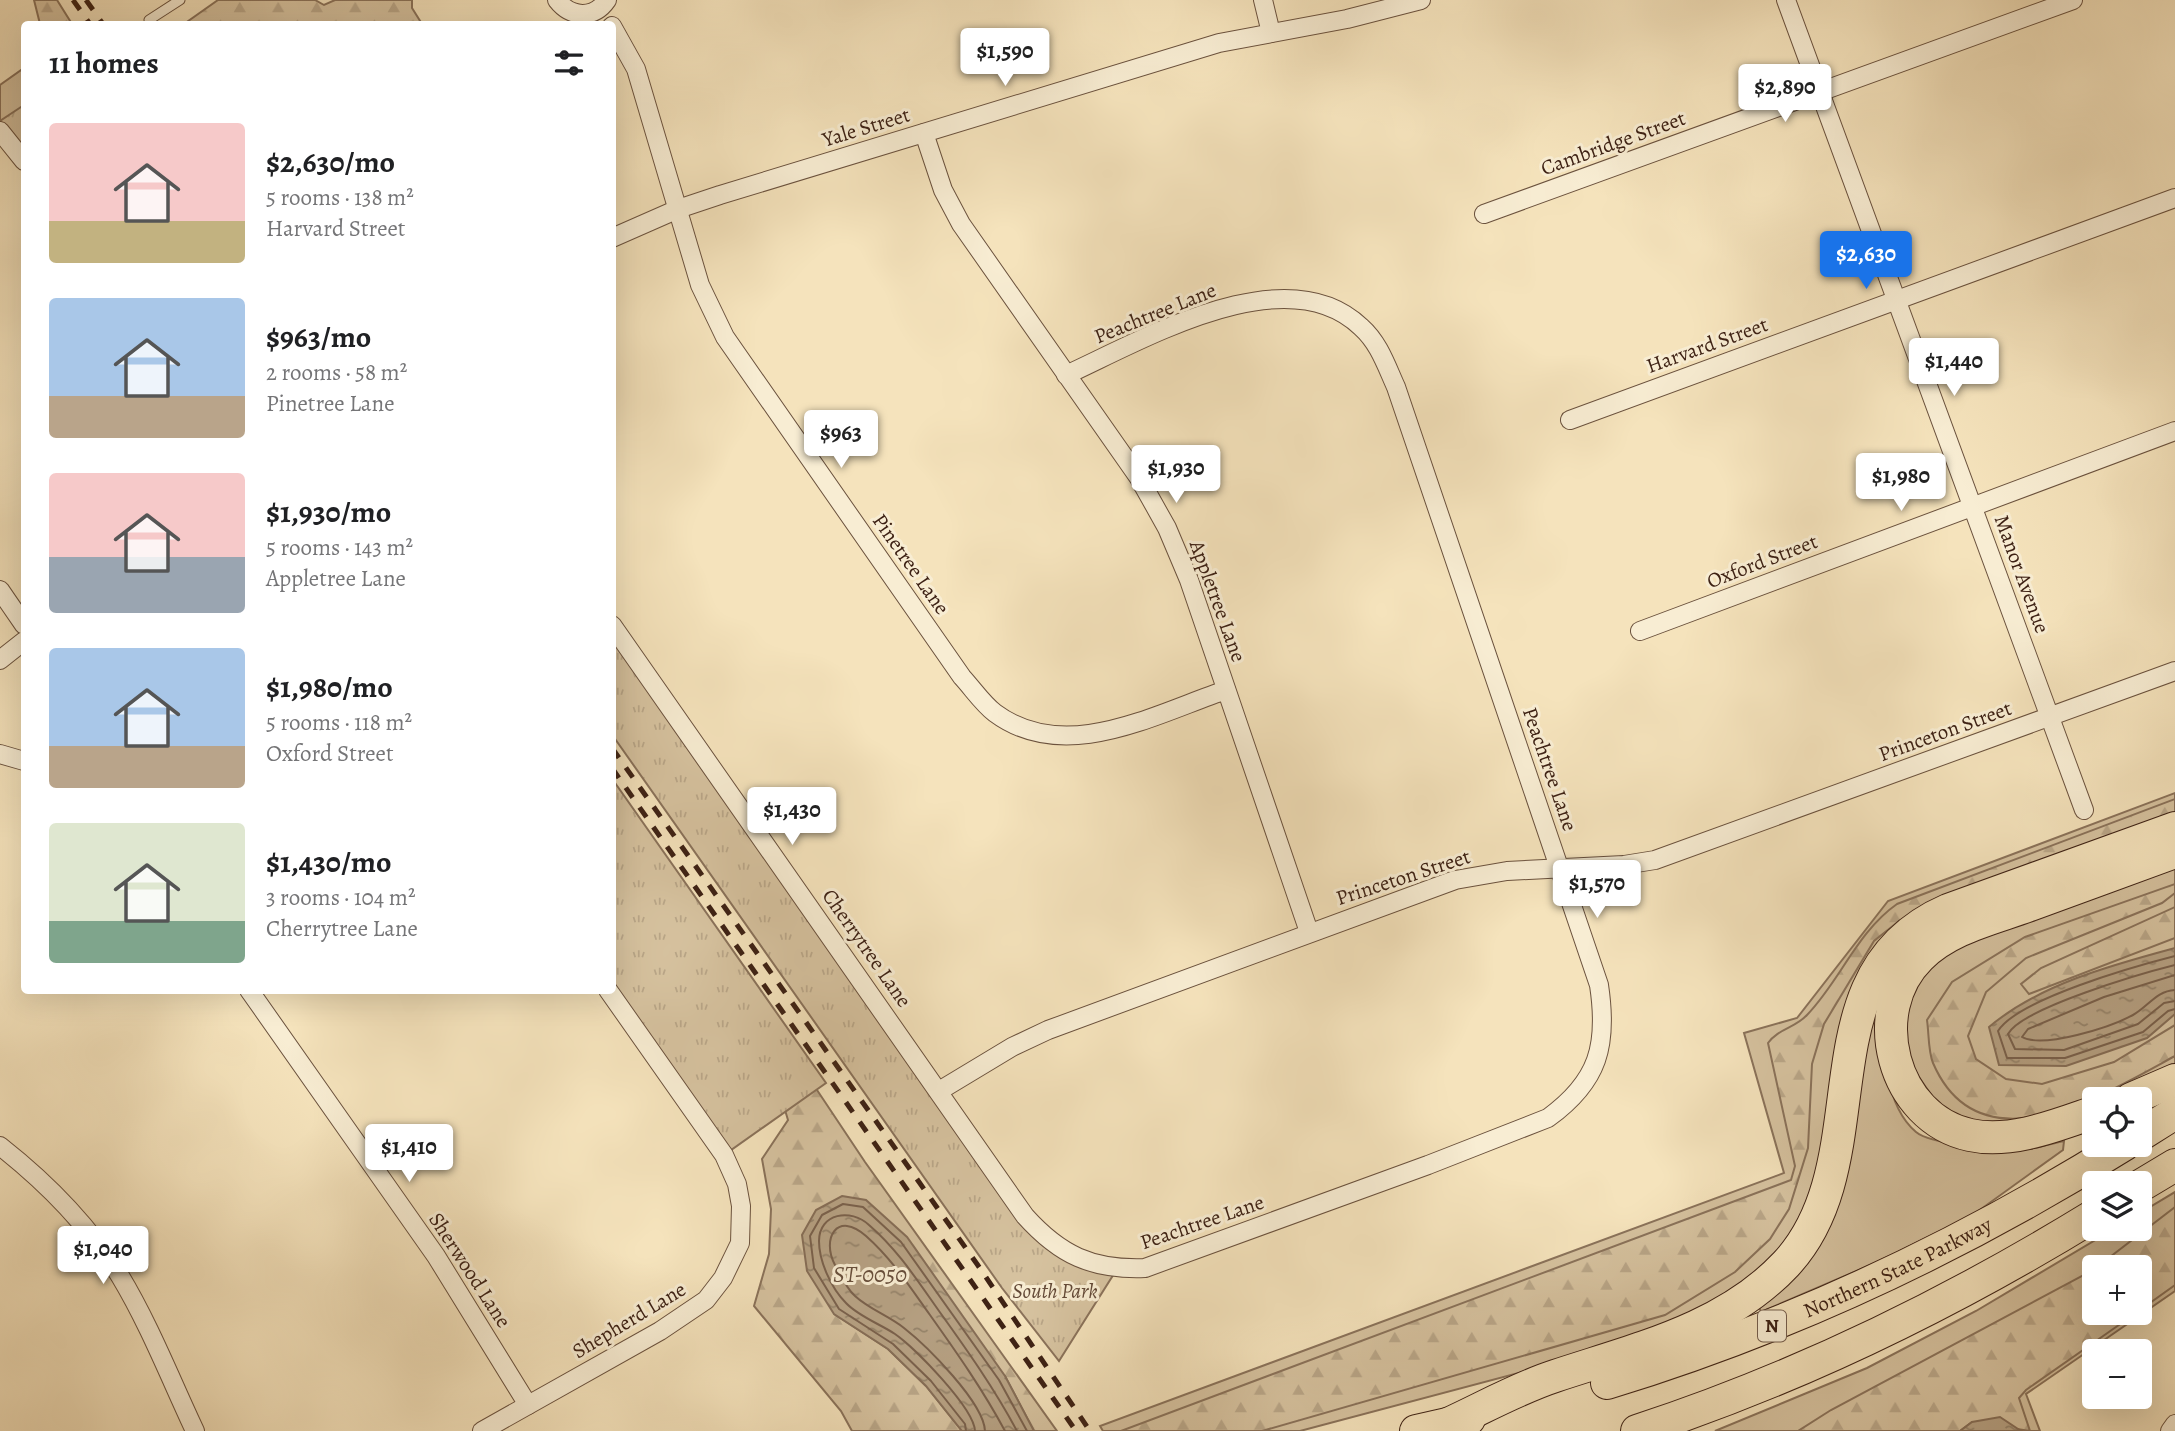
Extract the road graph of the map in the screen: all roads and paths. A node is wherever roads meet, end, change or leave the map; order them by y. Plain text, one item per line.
1 (180, 0) edge
2 (557, 0) edge
3 (1263, 0) edge
4 (1421, 0) edge
5 (1786, 0) edge
6 (2073, 0) edge
7 (602, 5) edge
8 (149, 20) dead end
9 (610, 21) edge
10 (616, 32) edge
11 (1271, 33) junction
12 (1819, 91) junction
13 (0, 131) edge
14 (923, 133) junction
15 (21, 157) edge
16 (2175, 198) edge
17 (678, 209) junction
18 (1484, 214) dead end
19 (616, 236) edge
20 (1897, 300) junction
21 (1066, 375) junction
22 (1570, 420) dead end
23 (2175, 431) edge
24 (1973, 506) junction
25 (0, 590) edge
26 (21, 621) edge
27 (616, 631) edge
28 (1640, 631) dead end
29 (21, 643) edge
30 (0, 660) edge
31 (2175, 671) edge
32 (1226, 690) junction
33 (2051, 716) junction
34 (0, 754) edge
35 (21, 760) edge
36 (2084, 810) dead end
37 (2175, 828) edge
38 (2175, 852) edge
39 (1560, 869) junction
40 (1309, 932) junction
41 (253, 994) edge
42 (611, 994) edge
43 (2175, 1080) edge
44 (2152, 1090) edge
45 (939, 1091) junction
46 (2175, 1114) edge
47 (2082, 1116) edge
48 (2152, 1128) edge
49 (0, 1146) edge
50 (2103, 1157) edge
51 (2175, 1164) edge
52 (2152, 1178) edge
53 (2082, 1223) edge
54 (528, 1405) junction
55 (1448, 1424) junction
56 (2175, 1424) edge
57 (195, 1431) edge
58 (482, 1431) edge
59 (1416, 1431) edge
60 (1637, 1431) edge
61 (2170, 1431) edge

1 - 8 lane
2 - 7 street, Pinetree Lane
3 - 11 street
4 - 11 street, Yale Street
5 - 12 street, Manor Avenue
6 - 12 street, Cambridge Street
7 - 9 street, Pinetree Lane
10 - 17 street, Pinetree Lane
11 - 14 street, Yale Street
12 - 18 street, Cambridge Street
12 - 20 street, Manor Avenue
13 - 15 street
14 - 17 street, Yale Street
14 - 21 street, Appletree Lane
16 - 20 street, Harvard Street
17 - 19 street, Yale Street
17 - 32 street, Pinetree Lane
20 - 22 street, Harvard Street
20 - 24 street, Manor Avenue
21 - 32 street, Appletree Lane
21 - 39 street, Peachtree Lane
23 - 24 street, Oxford Street
24 - 28 street, Oxford Street
24 - 33 street, Manor Avenue
25 - 26 street
27 - 45 street, Cherrytree Lane
29 - 30 street
31 - 33 street, Princeton Street
32 - 40 street, Appletree Lane
33 - 36 street, Manor Avenue
33 - 39 street, Princeton Street
34 - 35 street
37 - 55 highway
38 - 47 highway
39 - 40 street, Princeton Street
39 - 45 street, Peachtree Lane
40 - 45 street, Princeton Street
41 - 54 street, Sherwood Lane
42 - 54 street, Shepherd Lane
43 - 44 highway
46 - 48 highway
49 - 57 street
50 - 55 highway, Northern State Parkway / N
51 - 52 highway
53 - 60 highway
54 - 58 street, Shepherd Lane
55 - 59 highway, Northern State Parkway / N
56 - 61 street

